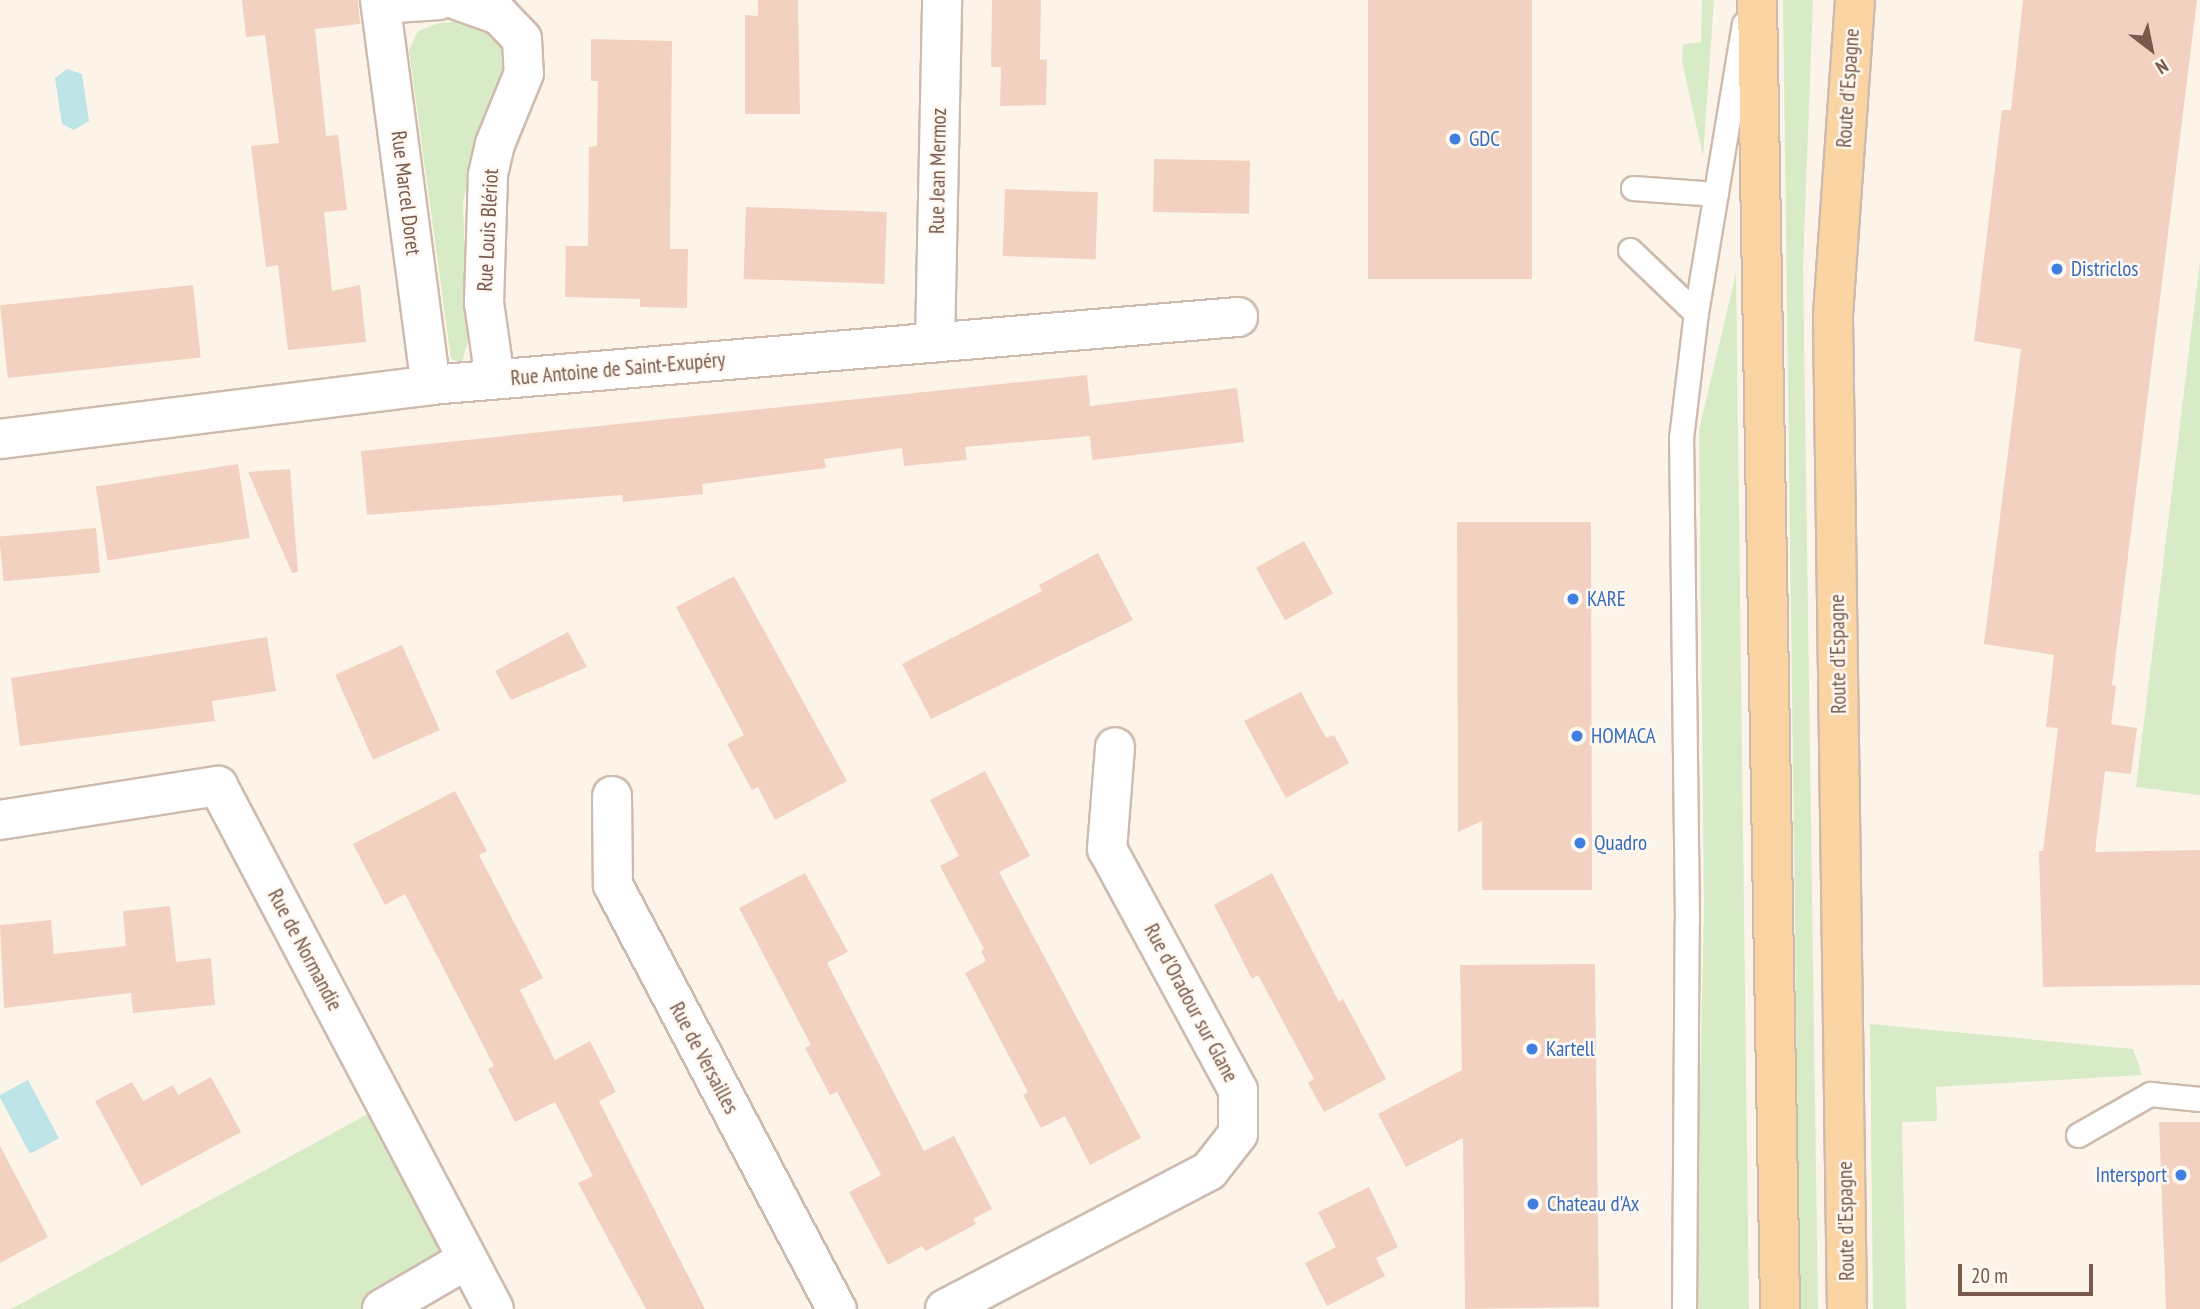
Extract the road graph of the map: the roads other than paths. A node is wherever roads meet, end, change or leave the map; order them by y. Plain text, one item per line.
1 (439, 0) edge
2 (457, 0) edge
3 (942, 0) edge
4 (1748, 0) edge
5 (1758, 0) edge
6 (1854, 0) edge
7 (381, 2) edge
8 (1633, 188) dead end
9 (1716, 194) junction
10 (1630, 250) dead end
11 (1696, 313) junction
12 (1238, 317) dead end
13 (934, 342) junction
14 (495, 379) junction
15 (431, 385) junction
16 (0, 439) edge
17 (1115, 747) dead end
18 (612, 796) dead end
19 (0, 820) edge
20 (2200, 1099) edge
21 (2078, 1135) dead end
22 (468, 1259) junction
23 (382, 1309) edge
24 (494, 1309) edge
25 (836, 1309) edge
26 (945, 1309) edge
27 (1684, 1309) edge
28 (1780, 1309) edge
29 (1847, 1309) edge

1 - 7 street
2 - 14 street, Rue Louis Blériot
3 - 13 street, Rue Jean Mermoz
4 - 9 lane
5 - 28 main road
6 - 29 main road, Route d'Espagne
7 - 15 street, Rue Marcel Doret
8 - 9 lane
9 - 11 lane
10 - 11 lane
11 - 27 lane
12 - 13 street, Rue Antoine de Saint-Exupéry
13 - 14 street, Rue Antoine de Saint-Exupéry
14 - 15 street, Rue Antoine de Saint-Exupéry
15 - 16 street, Rue Antoine de Saint-Exupéry
17 - 26 street, Rue d'Oradour sur Glane
18 - 25 street, Rue de Versailles
19 - 22 street, Rue de Normandie
20 - 21 lane
22 - 23 street
22 - 24 street, Rue de Normandie

